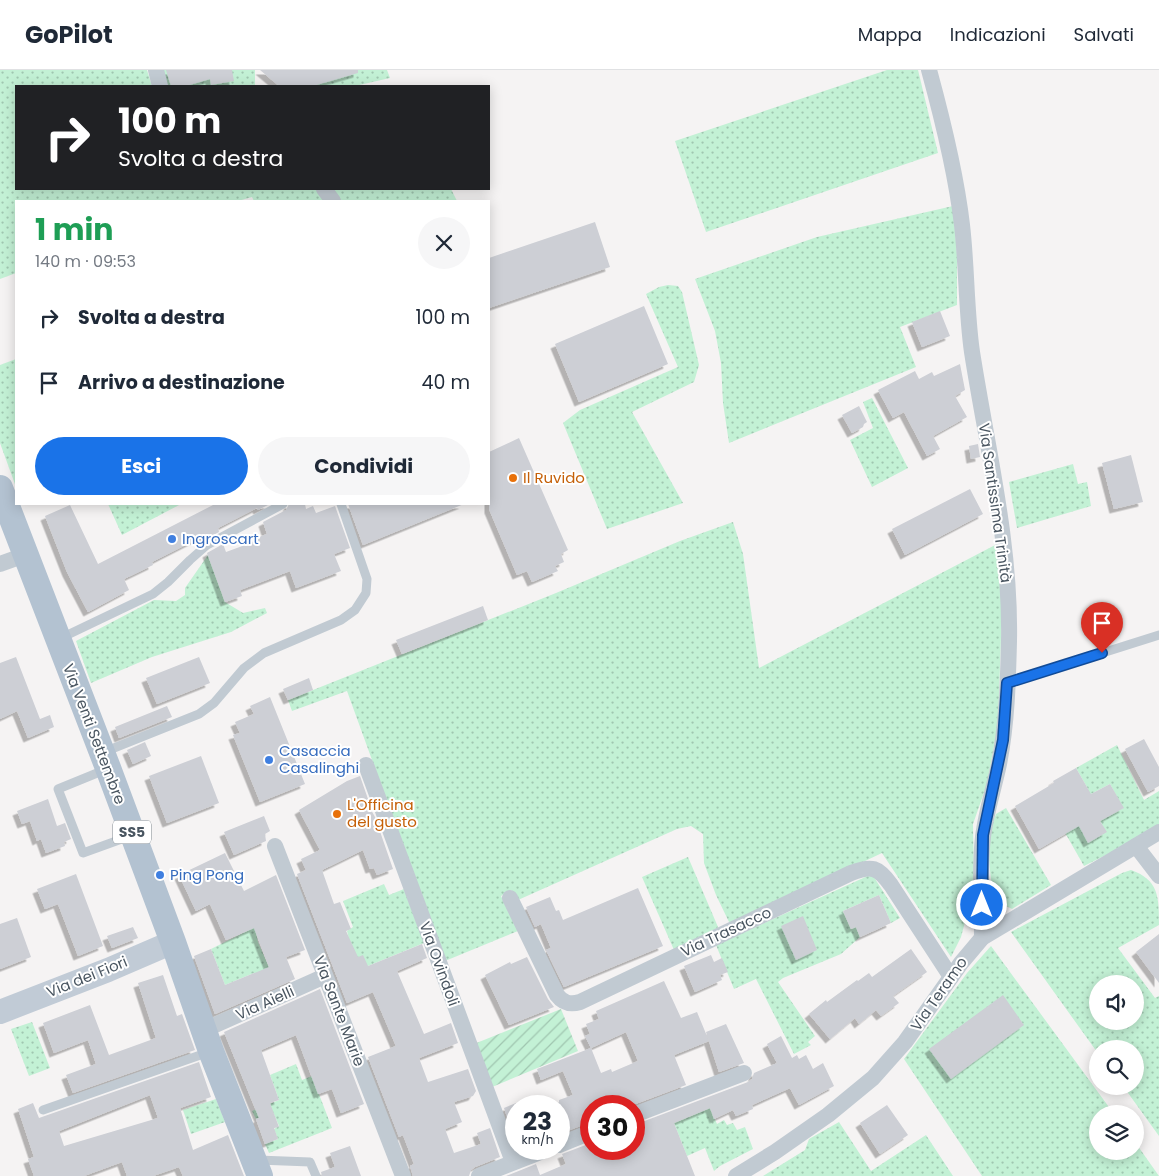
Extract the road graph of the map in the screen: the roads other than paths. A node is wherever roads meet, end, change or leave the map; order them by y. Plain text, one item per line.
1 (156, 70) edge
2 (929, 70) edge
3 (160, 85) edge
4 (0, 488) edge
5 (281, 505) edge
6 (341, 505) edge
7 (25, 555) junction
8 (0, 564) edge
9 (1159, 635) edge
10 (58, 639) junction
11 (1007, 683) junction
12 (105, 761) junction
13 (366, 765) dead end
14 (1159, 832) edge
15 (133, 835) junction
16 (276, 846) dead end
17 (1136, 846) junction
18 (1159, 876) edge
19 (510, 898) dead end
20 (982, 938) junction
21 (173, 942) junction
22 (325, 976) junction
23 (951, 977) junction
24 (0, 1012) edge
25 (208, 1041) junction
26 (744, 1073) dead end
27 (43, 1110) dead end
28 (645, 1112) edge
29 (518, 1160) edge
30 (513, 1162) junction
31 (258, 1172) edge
32 (316, 1176) edge
33 (403, 1176) edge
34 (479, 1176) edge
35 (736, 1176) edge

1 - 3 street
2 - 11 street, Via Santissima Trinità
4 - 7 main road, Via Venti Settembre / SS5
5 - 10 lane
6 - 12 lane
7 - 8 street
7 - 10 main road, Via Venti Settembre / SS5
9 - 11 lane
10 - 12 main road, Via Venti Settembre / SS5
11 - 20 street, Via Santissima Trinità
12 - 15 main road, Via Venti Settembre / SS5
12 - 15 lane
13 - 30 street, Via Ovindoli
14 - 17 street, Via Teramo
15 - 21 main road, Via Venti Settembre / SS5
16 - 22 street, Via Sante Marie
17 - 18 street
17 - 20 street, Via Teramo
19 - 23 street, Via Trasacco
20 - 23 street, Via Teramo
21 - 24 main road, Via dei Fiori
21 - 25 main road, Via Venti Settembre / SS5
22 - 25 street, Via Aielli
22 - 33 street, Via Sante Marie
23 - 35 street, Via Teramo
25 - 27 lane
25 - 31 main road, Via Venti Settembre / SS5
26 - 28 street
29 - 30 street
30 - 34 street
31 - 32 lane

